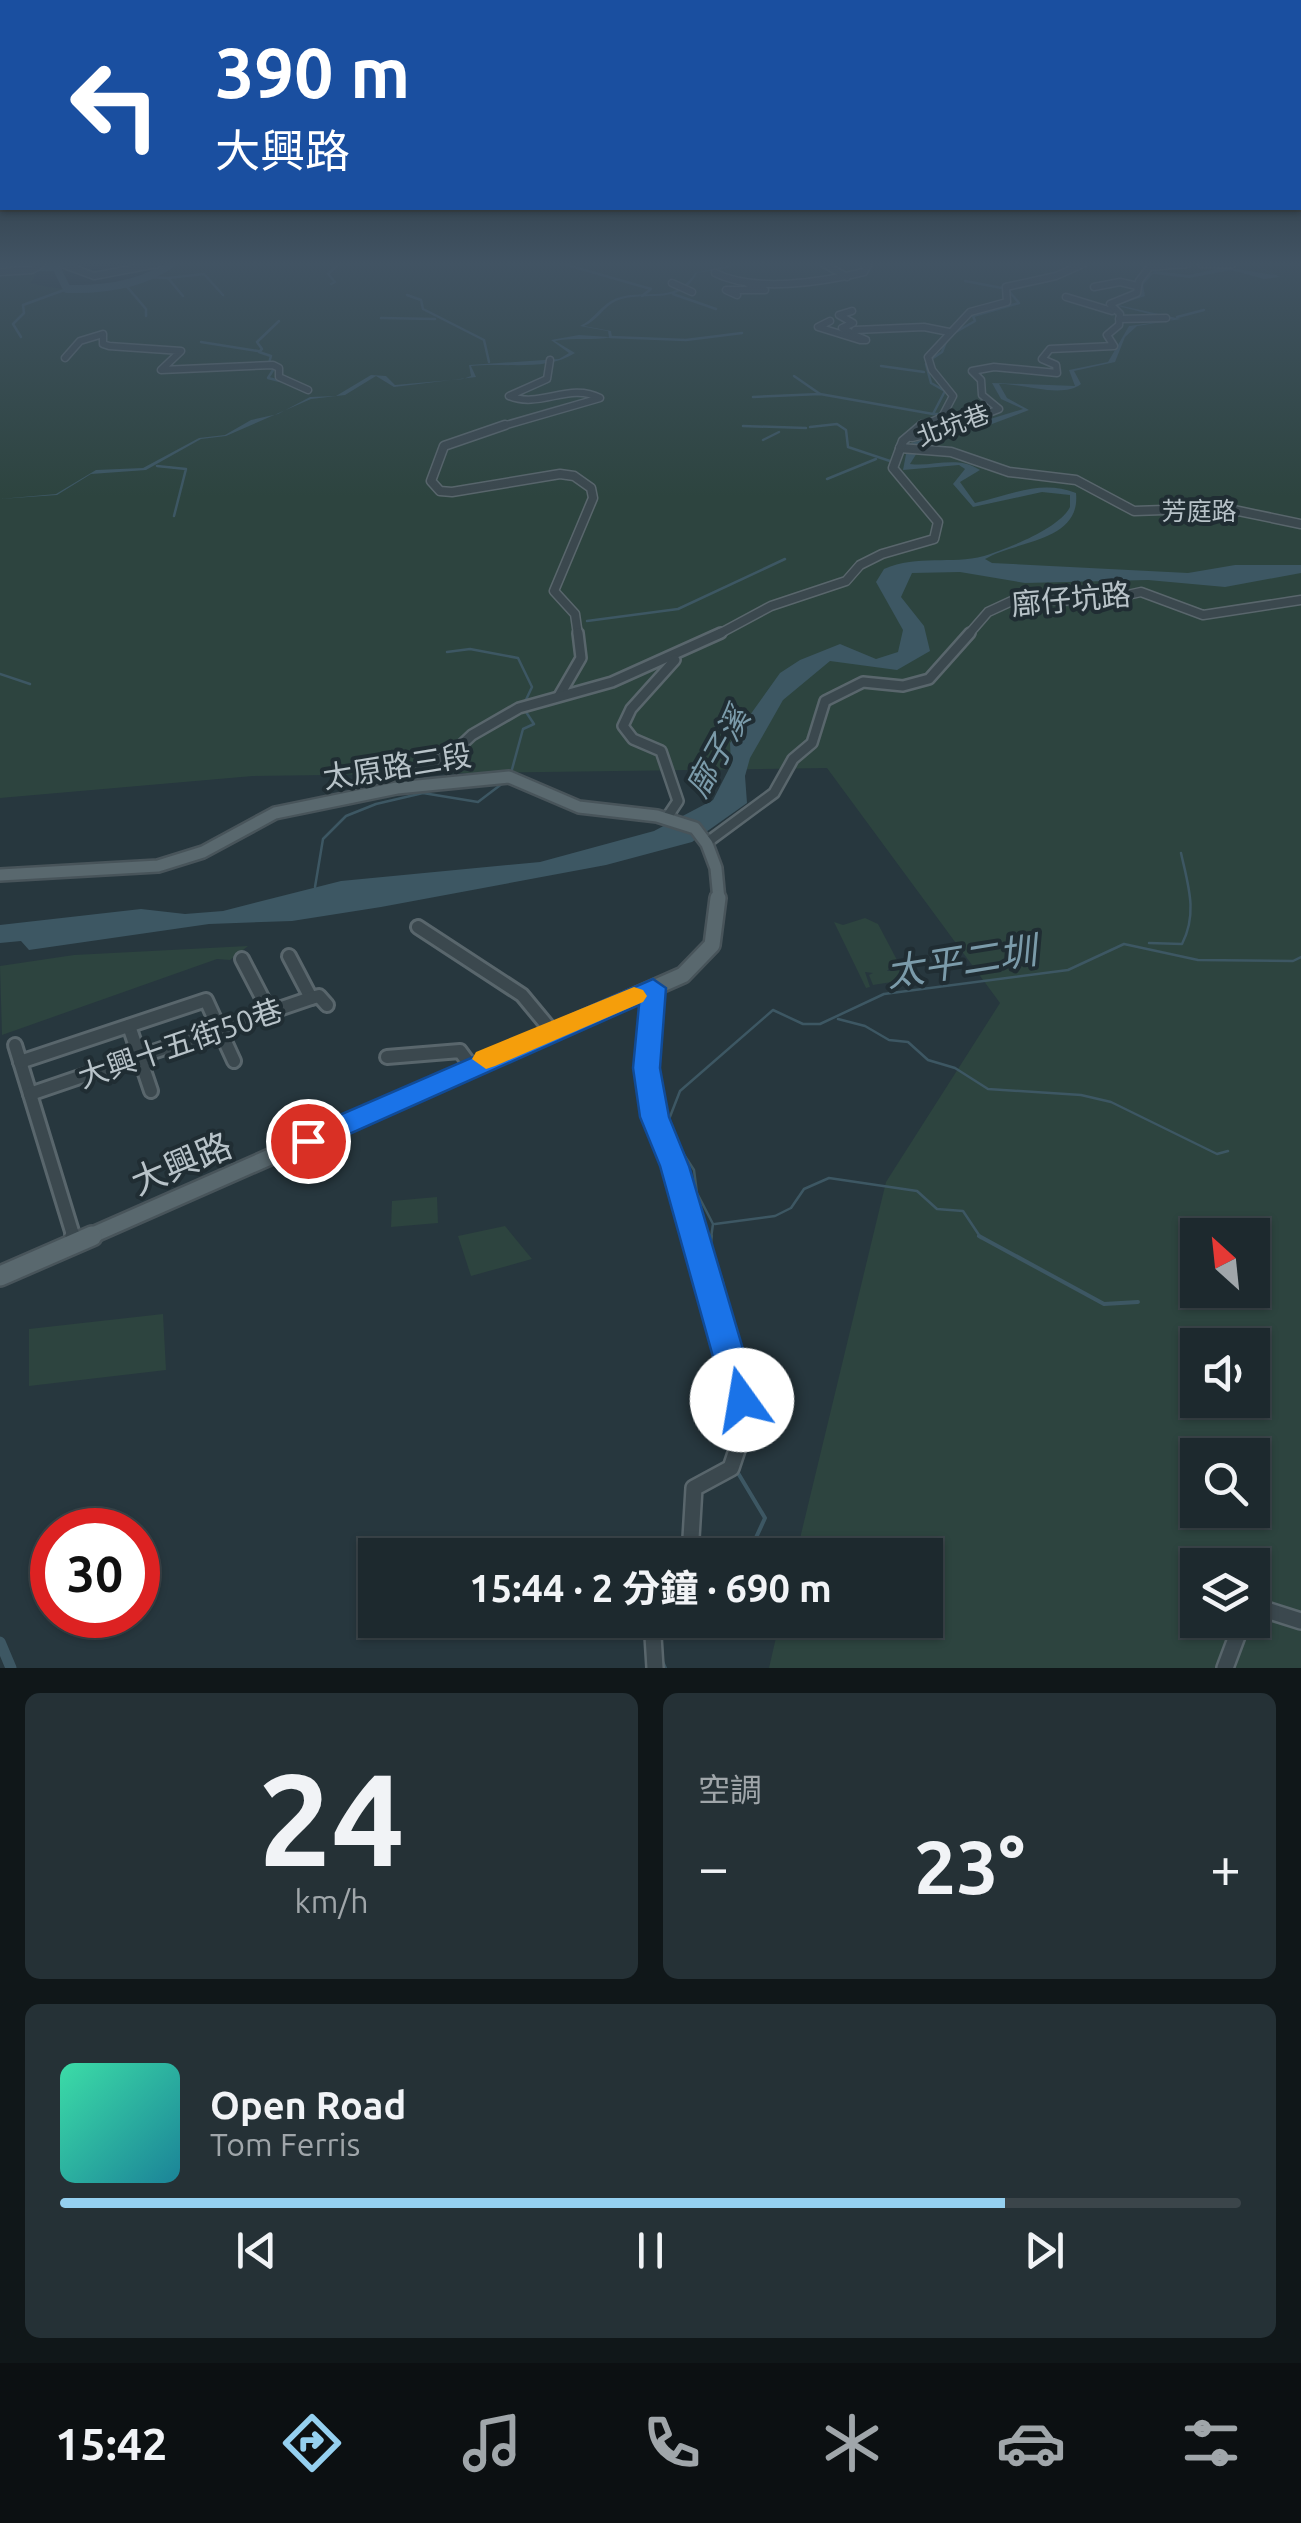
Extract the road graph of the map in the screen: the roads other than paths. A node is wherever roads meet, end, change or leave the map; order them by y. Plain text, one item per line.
1 (79, 342) edge
2 (103, 342) edge
3 (941, 342) edge
4 (1112, 342) edge
5 (65, 358) dead end
6 (550, 360) dead end
7 (308, 390) dead end
8 (902, 445) junction
9 (1301, 524) edge
10 (1301, 600) edge
11 (678, 656) junction
12 (559, 696) junction
13 (397, 788) junction
14 (670, 817) junction
15 (708, 840) junction
16 (1, 877) edge
17 (418, 927) dead end
18 (289, 956) dead end
19 (242, 959) dead end
20 (653, 988) junction
21 (311, 998) junction
22 (327, 1005) dead end
23 (270, 1013) junction
24 (129, 1026) junction
25 (220, 1030) junction
26 (551, 1030) junction
27 (15, 1045) dead end
28 (139, 1056) junction
29 (387, 1057) dead end
30 (234, 1061) dead end
31 (20, 1062) junction
32 (471, 1066) junction
33 (151, 1091) dead end
34 (30, 1094) junction
35 (75, 1241) junction
36 (0, 1276) edge
37 (691, 1538) edge
38 (1270, 1609) edge
39 (1301, 1621) edge
40 (653, 1638) edge
41 (1236, 1638) edge
42 (655, 1668) edge
43 (1225, 1668) edge

1 - 5 street
2 - 7 street
3 - 8 street, 北坑巷
4 - 8 street, 北坑巷
6 - 12 street
8 - 9 street, 芳庭路
8 - 11 street, 北坑巷
10 - 15 street, 廍仔坑路
11 - 12 street, 北坑巷
11 - 14 street, 北坑巷
12 - 13 street, 北坑巷
13 - 14 main road, 太原路三段
13 - 16 main road, 太原路三段
14 - 15 main road
15 - 20 main road, 大興路
17 - 26 street
18 - 21 street
19 - 23 street
20 - 26 main road, 大興路
20 - 37 street
21 - 22 street, 大興十五街50巷
21 - 23 street, 大興十五街50巷
23 - 25 street, 大興十五街50巷
24 - 25 street
24 - 28 street
24 - 31 street
25 - 28 street, 大興十五街50巷
25 - 30 street
26 - 32 main road, 大興路
27 - 31 street
28 - 33 street
28 - 34 street, 大興十五街50巷
29 - 32 street
31 - 34 street
32 - 35 main road, 大興路
34 - 35 street
35 - 36 main road, 大興路
38 - 39 street
40 - 42 street
41 - 43 street

